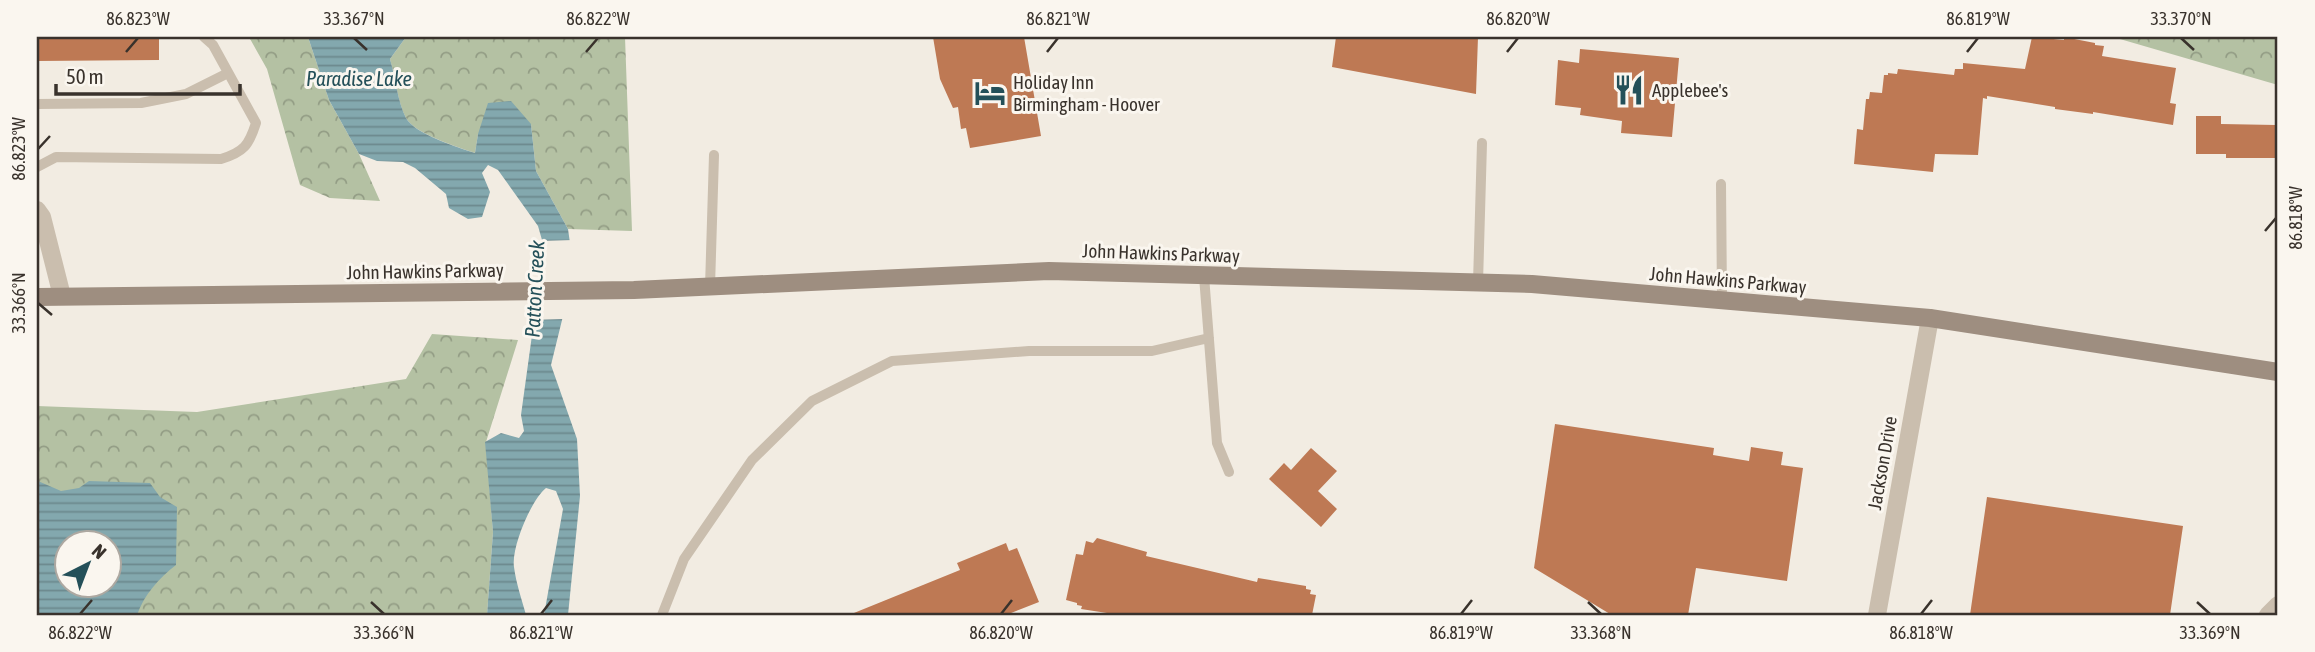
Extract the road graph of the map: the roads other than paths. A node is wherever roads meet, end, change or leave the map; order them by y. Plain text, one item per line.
1 (204, 37) edge
2 (228, 73) junction
3 (37, 104) edge
4 (1482, 143) dead end
5 (714, 155) dead end
6 (37, 167) edge
7 (1721, 184) dead end
8 (37, 209) edge
9 (1204, 276) junction
10 (1478, 283) junction
11 (710, 286) junction
12 (62, 296) junction
13 (37, 297) edge
14 (1722, 300) junction
15 (1930, 318) junction
16 (1209, 338) junction
17 (2278, 372) edge
18 (1229, 472) dead end
19 (2278, 606) edge
20 (662, 615) edge
21 (1877, 615) edge
22 (2268, 615) edge

1 - 2 lane
2 - 3 lane
2 - 6 lane
4 - 10 lane
5 - 11 lane
7 - 14 lane
8 - 12 street
9 - 10 main road, John Hawkins Parkway
9 - 11 main road, John Hawkins Parkway
9 - 16 lane
10 - 14 main road, John Hawkins Parkway
11 - 12 main road, John Hawkins Parkway
12 - 13 main road, John Hawkins Parkway
14 - 15 main road, John Hawkins Parkway
15 - 17 main road, John Hawkins Parkway
15 - 21 street, Jackson Drive
16 - 18 lane
16 - 20 lane
19 - 22 street

